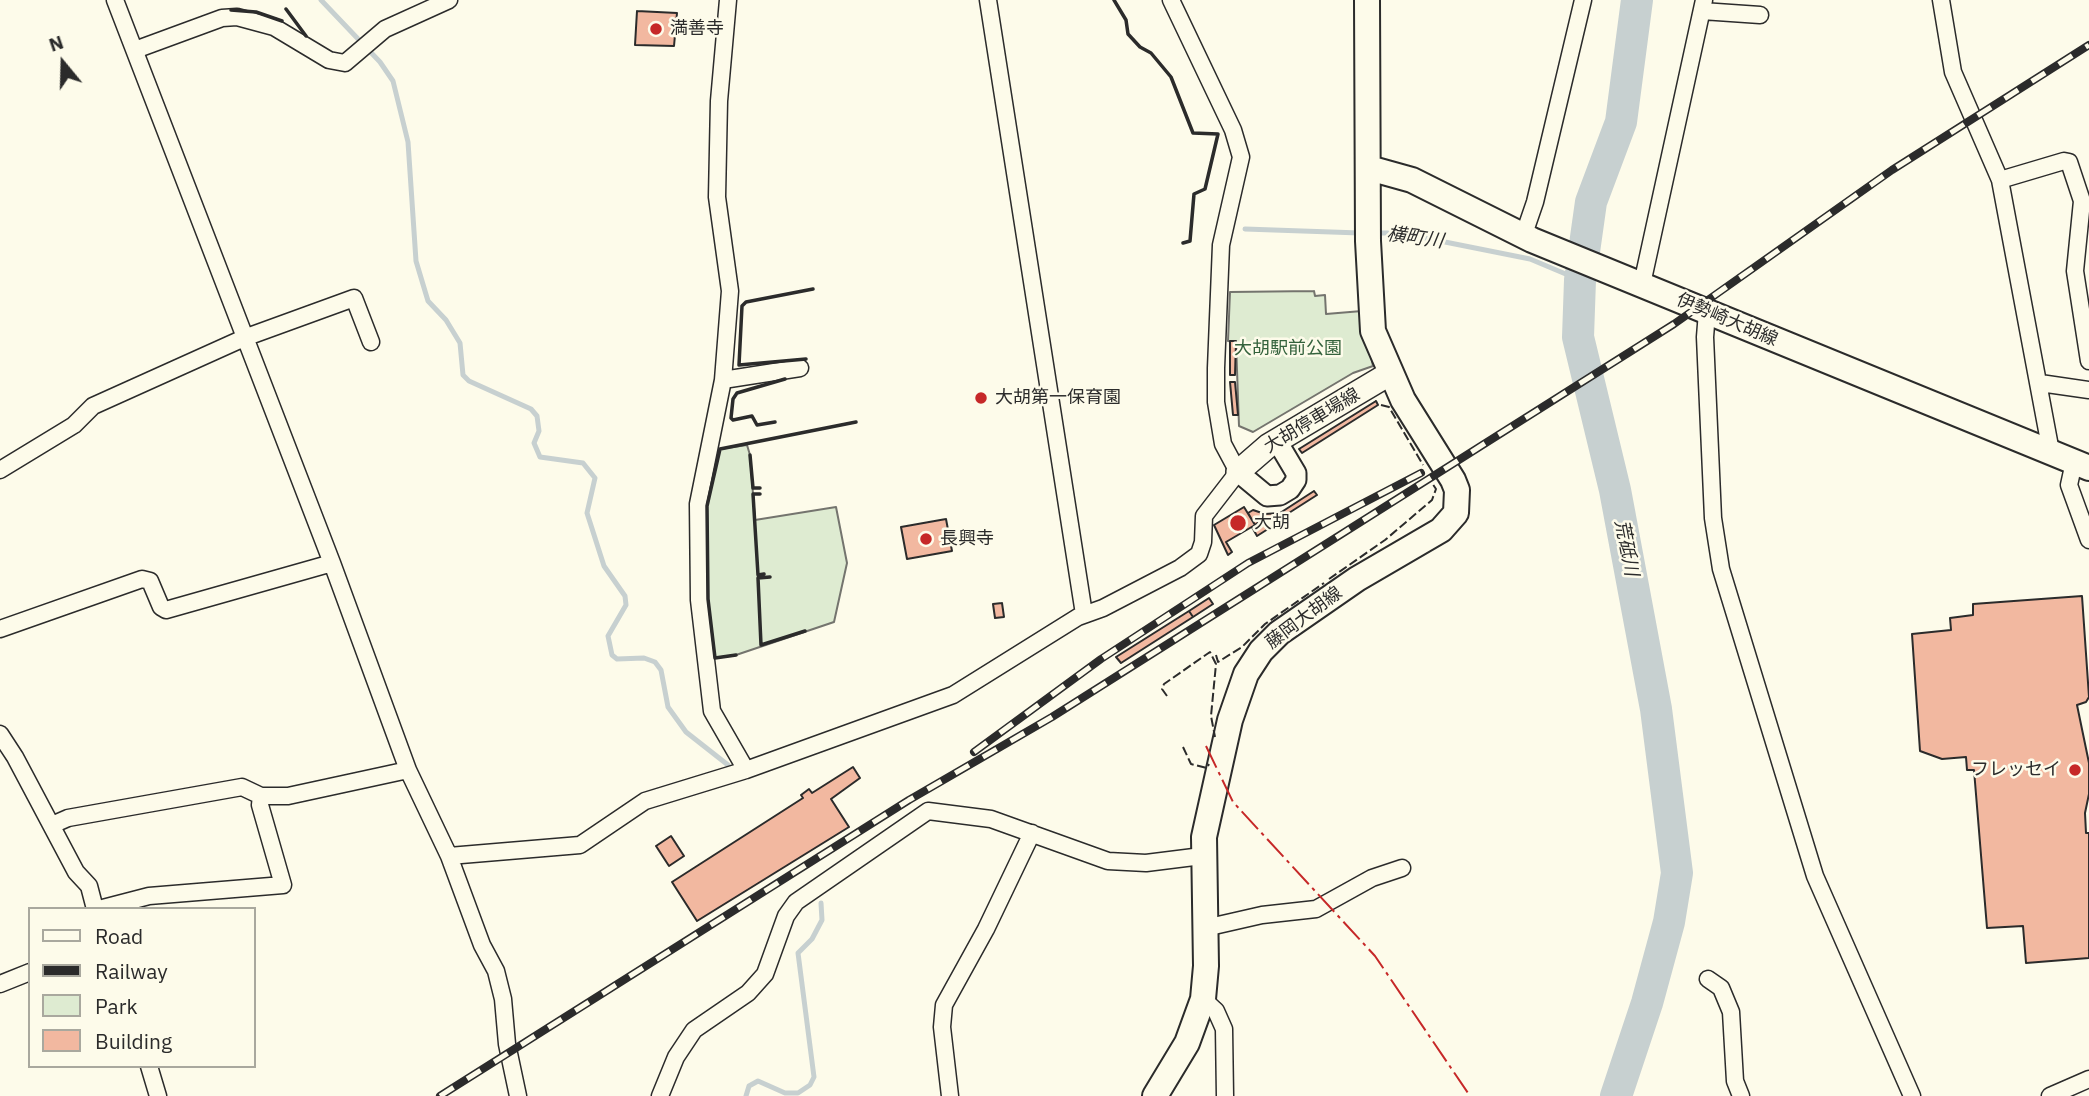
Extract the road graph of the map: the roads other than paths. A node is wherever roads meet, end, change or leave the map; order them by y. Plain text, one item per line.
1 (115, 0) edge
2 (449, 0) edge
3 (728, 0) edge
4 (988, 0) edge
5 (1171, 0) edge
6 (1367, 0) edge
7 (1583, 0) edge
8 (1941, 0) edge
9 (1703, 6) edge
10 (1760, 15) dead end
11 (135, 50) junction
12 (1368, 168) junction
13 (2000, 180) junction
14 (1527, 239) junction
15 (1639, 283) junction
16 (1707, 313) junction
17 (244, 338) junction
18 (371, 342) dead end
19 (2089, 361) edge
20 (800, 368) dead end
21 (1390, 374) junction
22 (723, 380) junction
23 (2040, 383) junction
24 (2089, 390) edge
25 (1277, 440) junction
26 (2051, 452) junction
27 (2081, 465) edge
28 (0, 470) edge
29 (1238, 472) junction
30 (2089, 540) edge
31 (332, 563) junction
32 (1084, 614) junction
33 (0, 629) edge
34 (0, 734) edge
35 (408, 770) junction
36 (746, 770) junction
37 (261, 796) junction
38 (52, 825) junction
39 (1032, 833) junction
40 (449, 856) junction
41 (1202, 856) junction
42 (1402, 868) dead end
43 (96, 907) edge
44 (105, 907) edge
45 (1205, 928) junction
46 (28, 973) edge
47 (1709, 979) dead end
48 (0, 984) edge
49 (1203, 999) junction
50 (150, 1068) edge
51 (2089, 1079) edge
52 (158, 1096) edge
53 (518, 1096) edge
54 (660, 1096) edge
55 (950, 1096) edge
56 (1155, 1096) edge
57 (1225, 1096) edge
58 (1741, 1096) edge
59 (1912, 1096) edge
60 (2050, 1096) edge

1 - 11 street
2 - 11 street
3 - 22 street
4 - 32 street
5 - 29 street
6 - 12 main road, 藤岡大胡線
7 - 14 street
8 - 13 street
9 - 10 street
9 - 15 street
11 - 17 street
12 - 14 main road, 伊勢崎大胡線
12 - 21 main road, 藤岡大胡線
13 - 19 street
13 - 23 street
14 - 15 main road, 伊勢崎大胡線
15 - 16 main road, 伊勢崎大胡線
16 - 26 main road, 伊勢崎大胡線
16 - 59 street
17 - 18 street
17 - 28 street
17 - 31 street
20 - 22 street
21 - 25 main road, 大胡停車場線
21 - 41 main road, 藤岡大胡線
22 - 36 street
23 - 24 street
23 - 26 street
25 - 29 main road, 大胡停車場線
25 - 29 street
26 - 27 main road, 伊勢崎大胡線
27 - 30 street
29 - 32 street
31 - 33 street
31 - 35 street
32 - 36 street
34 - 38 street
35 - 37 street
35 - 40 street
36 - 40 street
37 - 38 street
37 - 44 street
38 - 43 street
39 - 41 street
39 - 54 street
39 - 55 street
40 - 53 street
41 - 45 main road, 藤岡大胡線
42 - 45 street
45 - 49 main road, 藤岡大胡線
46 - 48 street
47 - 58 street
49 - 56 main road, 藤岡大胡線
49 - 57 street
50 - 52 street
51 - 60 street

